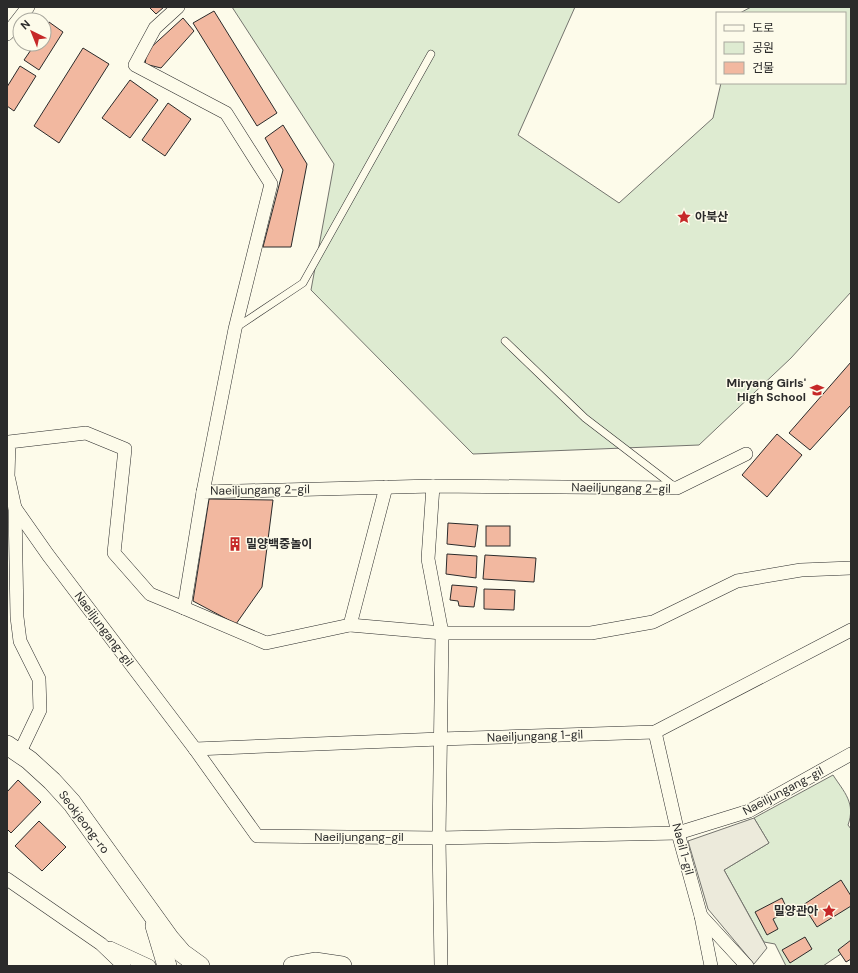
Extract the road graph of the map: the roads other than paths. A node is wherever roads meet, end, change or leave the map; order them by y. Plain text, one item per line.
1 (28, 7) edge
2 (178, 7) edge
3 (7, 34) edge
4 (431, 54) dead end
5 (235, 329) junction
6 (505, 340) dead end
7 (746, 454) dead end
8 (8, 476) edge
9 (434, 486) junction
10 (386, 487) junction
11 (677, 488) junction
12 (203, 492) junction
13 (16, 508) junction
14 (851, 568) edge
15 (12, 603) edge
16 (184, 608) junction
17 (350, 625) junction
18 (851, 630) edge
19 (442, 633) junction
20 (655, 732) junction
21 (440, 739) junction
22 (195, 749) junction
23 (13, 750) edge
24 (851, 754) edge
25 (678, 833) junction
26 (439, 838) junction
27 (7, 879) edge
28 (149, 910) junction
29 (701, 916) junction
30 (101, 944) junction
31 (124, 966) edge
32 (150, 966) edge
33 (167, 966) edge
34 (177, 966) edge
35 (200, 966) edge
36 (293, 966) edge
37 (342, 966) edge
38 (441, 966) edge
39 (711, 966) edge
40 (747, 966) edge

1 - 3 street
2 - 5 street
4 - 5 lane
5 - 12 street
6 - 11 lane, Naeiljungang 2-gil
7 - 11 street
8 - 13 street
8 - 16 street
9 - 10 street, Naeiljungang 2-gil
9 - 11 street, Naeiljungang 2-gil
9 - 19 street
10 - 12 street, Naeiljungang 2-gil
10 - 17 street
12 - 16 street, Naeiljungang 2-gil
13 - 15 street
13 - 22 street, Naeiljungang-gil
14 - 19 street
15 - 23 street
16 - 17 street
17 - 19 street
18 - 20 street, Naeiljungang 1-gil
19 - 21 street
20 - 21 street, Naeiljungang 1-gil
20 - 25 street, Naeil 1-gil
21 - 22 street, Naeiljungang 1-gil
21 - 26 street
22 - 26 street, Naeiljungang-gil
23 - 28 street, Seokjeong-ro
24 - 25 street, Naeiljungang-gil
25 - 26 street, Naeiljungang-gil
25 - 29 street, Naeil 1-gil
26 - 38 street
27 - 30 street
28 - 33 street
28 - 35 street, Seokjeong-ro
29 - 39 street, Naeil 1-gil
29 - 40 street
30 - 31 street
30 - 32 street
34 - 35 street
36 - 37 street

